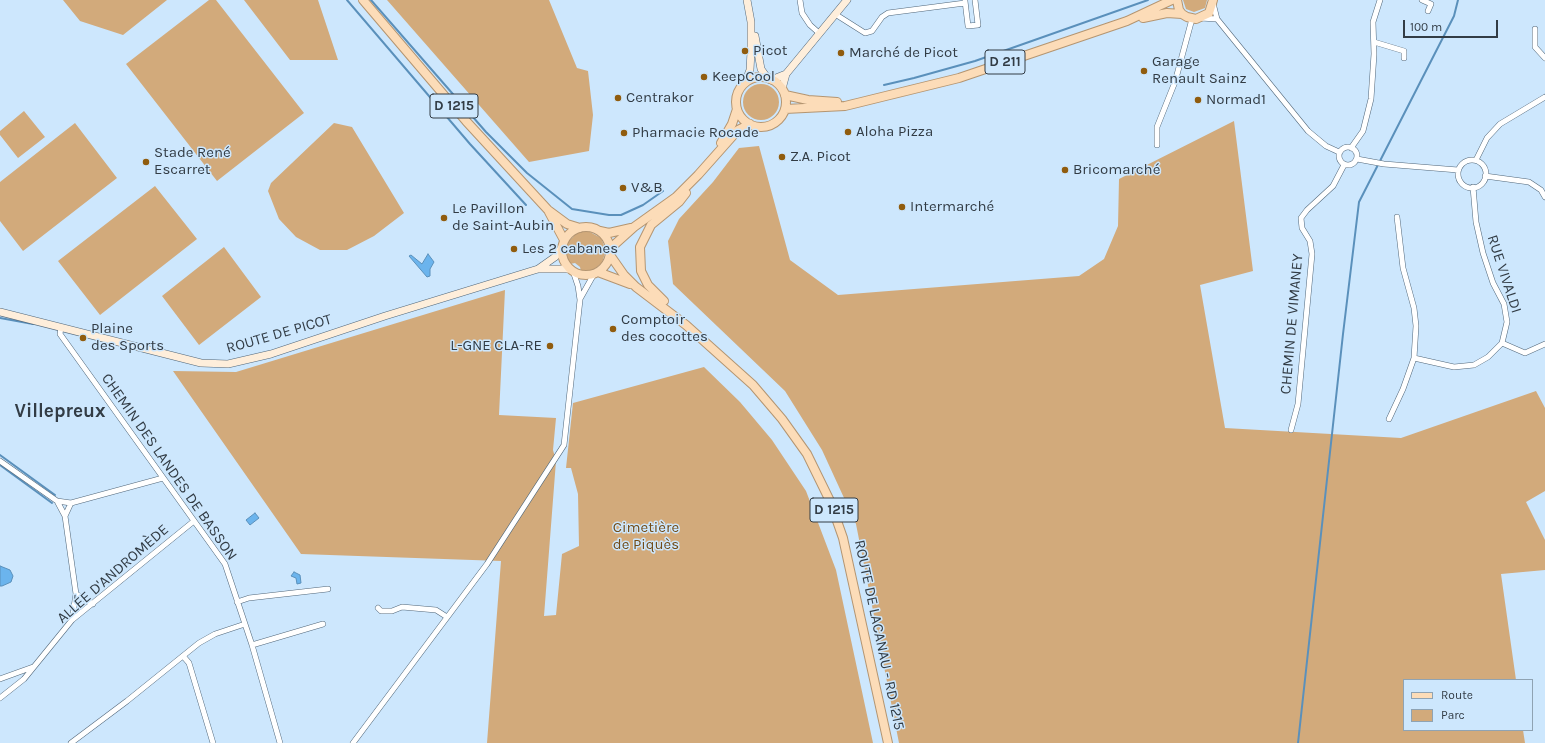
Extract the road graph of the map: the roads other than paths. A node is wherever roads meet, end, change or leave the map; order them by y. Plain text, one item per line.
1 (363, 0) edge
2 (747, 0) edge
3 (800, 0) edge
4 (847, 0) edge
5 (975, 0) edge
6 (1172, 0) edge
7 (1177, 0) edge
8 (1380, 0) edge
9 (1422, 0) edge
10 (1213, 1) edge
11 (965, 2) edge
12 (1428, 11) dead end
13 (835, 14) junction
14 (1182, 14) junction
15 (1196, 18) junction
16 (1217, 19) junction
17 (1127, 21) junction
18 (751, 22) junction
19 (1535, 29) dead end
20 (819, 32) junction
21 (1374, 42) junction
22 (1404, 58) dead end
23 (1545, 58) edge
24 (786, 74) junction
25 (770, 79) junction
26 (745, 83) junction
27 (784, 92) junction
28 (1545, 97) edge
29 (882, 98) junction
30 (737, 108) junction
31 (785, 109) junction
32 (750, 124) junction
33 (1157, 145) dead end
34 (1351, 148) junction
35 (1339, 152) junction
36 (713, 157) junction
37 (1357, 159) junction
38 (1476, 160) junction
39 (1344, 165) junction
40 (1458, 170) junction
41 (698, 175) junction
42 (1485, 176) junction
43 (1473, 188) junction
44 (1545, 197) edge
45 (548, 210) junction
46 (1397, 217) dead end
47 (634, 227) junction
48 (580, 228) junction
49 (598, 231) junction
50 (563, 243) junction
51 (610, 254) junction
52 (538, 269) junction
53 (571, 270) junction
54 (596, 273) junction
55 (636, 287) junction
56 (580, 300) junction
57 (0, 312) edge
58 (686, 325) junction
59 (61, 327) junction
60 (1502, 343) junction
61 (1545, 344) edge
62 (1414, 358) junction
63 (1389, 418) dead end
64 (1291, 430) dead end
65 (0, 461) edge
66 (163, 478) junction
67 (57, 501) junction
68 (71, 503) junction
69 (65, 516) junction
70 (194, 521) junction
71 (328, 589) dead end
72 (76, 594) junction
73 (238, 602) junction
74 (93, 604) junction
75 (378, 608) dead end
76 (447, 617) junction
77 (72, 620) junction
78 (245, 624) junction
79 (322, 624) dead end
80 (252, 646) junction
81 (183, 656) junction
82 (34, 666) junction
83 (0, 680) edge
84 (0, 698) edge
85 (71, 743) edge
86 (213, 743) edge
87 (280, 743) edge
88 (353, 743) edge
89 (888, 743) edge

1 - 45 main road, D 1215
2 - 18 main road
3 - 20 street
4 - 13 main road
5 - 11 street
6 - 17 main road, D 211
7 - 14 main road
8 - 21 street
9 - 12 street
10 - 15 main road
10 - 16 street
11 - 13 street
13 - 20 main road
14 - 15 main road
14 - 17 main road, D 211
15 - 16 street
15 - 33 street
16 - 35 street
17 - 29 main road, D 211
18 - 25 main road
18 - 26 main road
19 - 23 street
20 - 24 main road
21 - 22 street
21 - 34 street
24 - 25 main road
24 - 27 main road
25 - 26 main road
25 - 27 main road
26 - 30 main road
27 - 29 main road, D 211
27 - 31 main road
28 - 38 street
29 - 31 main road, D 211
30 - 32 main road
30 - 36 main road
31 - 32 main road
32 - 36 main road
34 - 35 street
34 - 37 street
35 - 39 street
36 - 41 main road
37 - 39 street
37 - 40 street
38 - 40 street
38 - 42 street
39 - 64 street, CHEMIN DE VIMANEY
40 - 43 street
41 - 47 main road
41 - 58 main road
42 - 43 street
42 - 44 street
43 - 60 street, RUE VIVALDI
45 - 48 main road, D 1215
45 - 50 main road, D 1215
46 - 62 street
47 - 49 main road
47 - 51 main road
48 - 49 main road
48 - 50 main road
49 - 51 main road
50 - 52 main road, ROUTE DE PICOT
50 - 53 main road
51 - 54 main road
51 - 55 main road, D 1215
52 - 53 main road, ROUTE DE PICOT
52 - 59 main road, ROUTE DE PICOT
53 - 54 main road
53 - 56 street
54 - 55 main road, D 1215
54 - 56 street
55 - 58 main road, D 1215
56 - 76 street
57 - 59 main road, ROUTE DE PICOT
58 - 89 main road, ROUTE DE LACANAU - RD 1215 / D 1215
59 - 66 street, CHEMIN DES LANDES DE BASSON
60 - 61 street
60 - 62 street, RUE VIVALDI
62 - 63 street
65 - 67 street
66 - 68 street
66 - 70 street, CHEMIN DES LANDES DE BASSON
67 - 68 street
67 - 69 street
68 - 69 street
69 - 72 street
70 - 73 street, CHEMIN DES LANDES DE BASSON
70 - 74 street, ALLÉE D'ANDROMÈDE
71 - 73 street
72 - 74 street
72 - 77 street
73 - 78 street, CHEMIN DES LANDES DE BASSON
74 - 77 street, ALLÉE D'ANDROMÈDE
75 - 76 street
76 - 88 street
77 - 82 street, ALLÉE D'ANDROMÈDE
78 - 80 street, CHEMIN DES LANDES DE BASSON
78 - 81 street
79 - 80 street
80 - 87 street, CHEMIN DES LANDES DE BASSON
81 - 85 street
81 - 86 street
82 - 83 street
82 - 84 street, ALLÉE D'ANDROMÈDE

